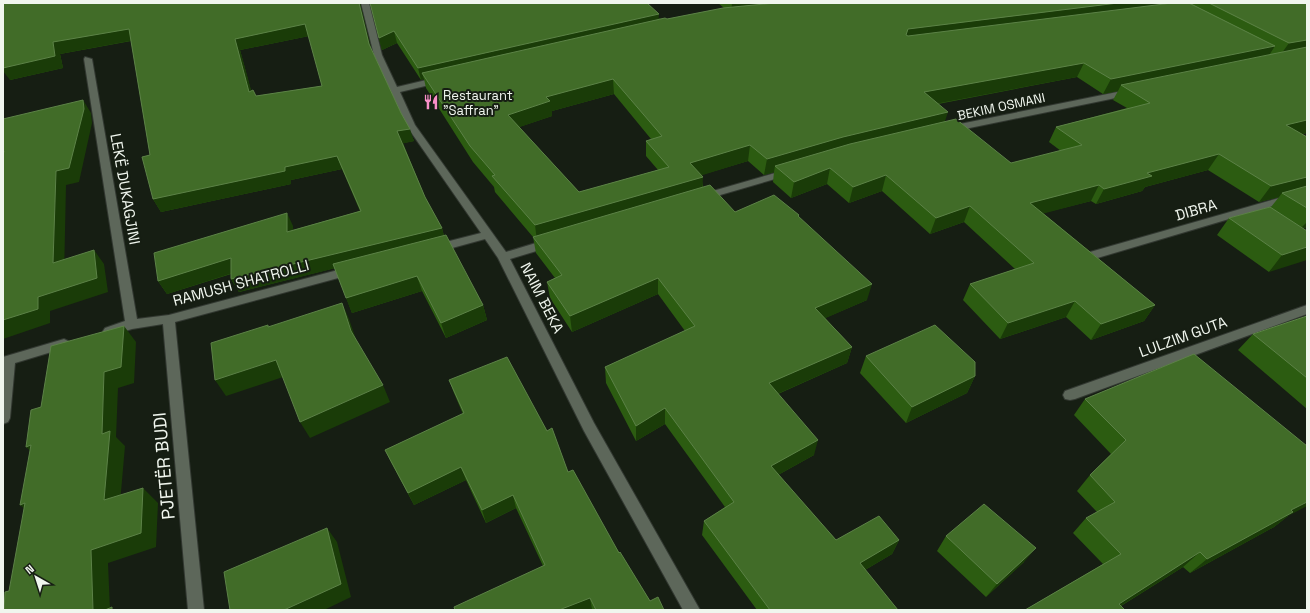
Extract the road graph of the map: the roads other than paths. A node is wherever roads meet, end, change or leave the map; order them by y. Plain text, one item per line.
1 (366, 7) edge
2 (377, 9) edge
3 (88, 59) dead end
4 (449, 77) edge
5 (395, 90) junction
6 (1139, 91) edge
7 (939, 132) edge
8 (797, 170) edge
9 (1307, 193) edge
10 (691, 201) edge
11 (487, 235) junction
12 (555, 241) edge
13 (419, 253) edge
14 (1094, 255) edge
15 (503, 257) junction
16 (366, 267) edge
17 (1307, 309) edge
18 (169, 319) junction
19 (132, 324) junction
20 (94, 335) edge
21 (78, 340) edge
22 (6, 361) edge
23 (1070, 395) dead end
24 (3, 418) edge
25 (196, 610) edge
26 (692, 610) edge

1 - 2 street
1 - 5 street, NAIM BEKA
3 - 19 street, LEKË DUKAGJINI
4 - 5 street
5 - 11 street, NAIM BEKA
6 - 7 street, BEKIM OSMANI
8 - 10 street
9 - 14 street, DIBRA
11 - 13 street
11 - 15 street, NAIM BEKA
12 - 15 street
15 - 26 street, NAIM BEKA
16 - 18 street, RAMUSH SHATROLLI
17 - 23 street, LULZIM GUTA
18 - 19 street, RAMUSH SHATROLLI
18 - 25 street, PJETËR BUDI
19 - 20 street, RAMUSH SHATROLLI
21 - 22 street
22 - 24 street

